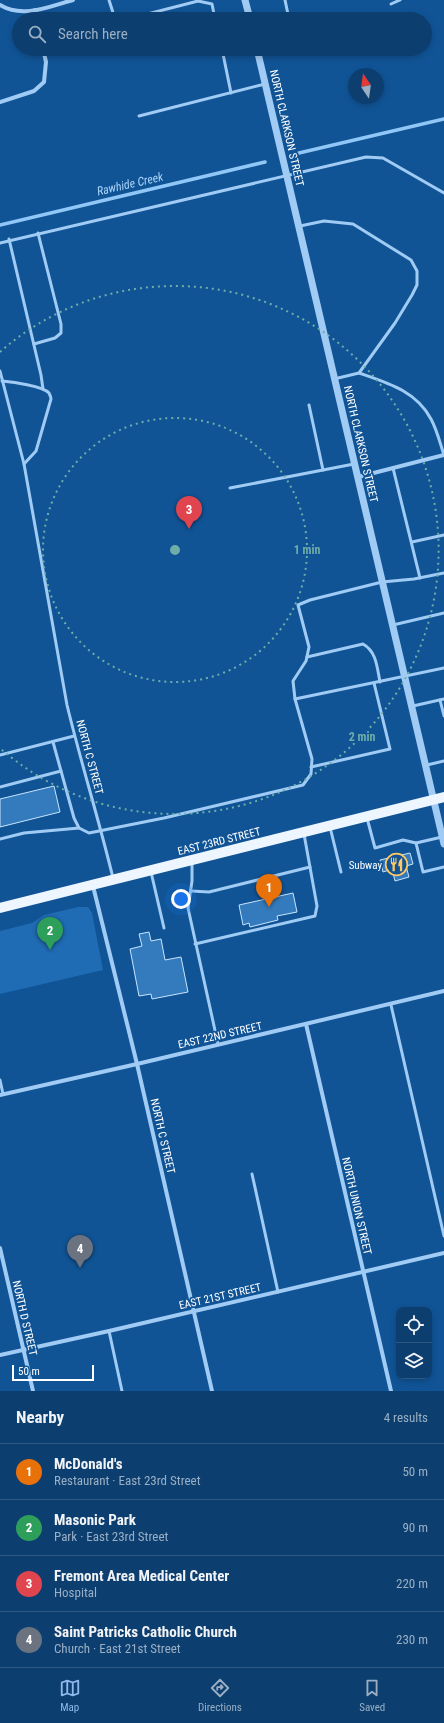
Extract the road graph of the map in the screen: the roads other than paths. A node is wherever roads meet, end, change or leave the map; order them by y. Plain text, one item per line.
1 (73, 0) edge
2 (109, 0) edge
3 (198, 0) edge
4 (246, 0) edge
5 (285, 0) edge
6 (400, 0) edge
7 (391, 4) dead end
8 (0, 5) edge
9 (36, 10) joint
10 (20, 12) edge
11 (28, 12) edge
12 (113, 12) edge
13 (154, 12) edge
14 (214, 12) edge
15 (249, 12) edge
16 (288, 12) edge
17 (45, 56) edge
18 (223, 56) edge
19 (259, 56) edge
20 (265, 84) junction
21 (231, 93) junction
22 (0, 102) edge
23 (139, 116) dead end
24 (288, 176) junction
25 (444, 192) edge
26 (299, 226) junction
27 (38, 233) junction
28 (9, 239) junction
29 (0, 243) edge
30 (34, 344) junction
31 (0, 371) edge
32 (359, 373) junction
33 (334, 379) junction
34 (2, 381) junction
35 (43, 389) junction
36 (309, 405) dead end
37 (444, 455) edge
38 (24, 464) junction
39 (354, 464) junction
40 (394, 468) junction
41 (323, 470) junction
42 (358, 478) junction
43 (230, 488) dead end
44 (444, 535) edge
45 (412, 542) junction
46 (444, 573) edge
47 (420, 578) junction
48 (382, 582) junction
49 (444, 613) edge
50 (392, 625) junction
51 (307, 657) junction
52 (444, 668) edge
53 (404, 677) junction
54 (380, 682) junction
55 (374, 683) junction
56 (295, 699) junction
57 (442, 699) edge
58 (411, 707) junction
59 (444, 716) edge
60 (74, 736) junction
61 (53, 742) junction
62 (0, 755) edge
63 (444, 761) edge
64 (425, 766) junction
65 (311, 767) junction
66 (61, 771) junction
67 (0, 787) edge
68 (444, 797) edge
69 (433, 800) junction
70 (366, 816) junction
71 (330, 825) junction
72 (79, 828) junction
73 (102, 831) junction
74 (304, 832) junction
75 (0, 839) edge
76 (443, 840) edge
77 (416, 843) junction
78 (192, 860) junction
79 (310, 867) junction
80 (444, 867) edge
81 (151, 870) junction
82 (341, 872) dead end
83 (113, 880) junction
84 (92, 886) junction
85 (191, 892) junction
86 (0, 908) edge
87 (164, 928) dead end
88 (195, 944) junction
89 (444, 991) edge
90 (391, 1005) junction
91 (306, 1024) junction
92 (218, 1044) junction
93 (137, 1064) junction
94 (0, 1080) edge
95 (2, 1094) edge
96 (252, 1174) dead end
97 (444, 1236) edge
98 (0, 1248) edge
99 (444, 1253) edge
100 (363, 1272) junction
101 (278, 1292) junction
102 (195, 1311) junction
103 (109, 1332) junction
104 (24, 1350) junction
105 (0, 1356) edge
106 (33, 1391) edge
107 (122, 1391) edge
108 (212, 1391) edge
109 (391, 1391) edge

1 - 9 street
2 - 12 lane
3 - 13 lane
3 - 14 lane
4 - 15 street
5 - 16 lane
6 - 7 lane
8 - 10 street
9 - 11 street
17 - 22 street
18 - 21 lane
19 - 20 street, NORTH CLARKSON STREET
20 - 21 lane
20 - 24 street, NORTH CLARKSON STREET
21 - 23 lane
24 - 25 lane
24 - 26 street, NORTH CLARKSON STREET
24 - 27 lane
26 - 32 lane
26 - 33 street, NORTH CLARKSON STREET
27 - 28 lane
27 - 30 lane
28 - 29 lane
28 - 30 lane
30 - 35 lane
31 - 34 lane, NORTH C STREET
32 - 33 lane
32 - 37 lane
33 - 39 street, NORTH CLARKSON STREET
34 - 35 lane
34 - 38 lane, NORTH C STREET
35 - 38 lane
36 - 41 lane
37 - 40 street
38 - 60 lane, NORTH C STREET
39 - 41 lane
39 - 42 street, NORTH CLARKSON STREET
40 - 42 street
40 - 45 lane
41 - 43 lane
42 - 48 street, NORTH CLARKSON STREET
44 - 45 lane
45 - 47 lane
46 - 47 lane
47 - 48 lane
48 - 50 street, NORTH CLARKSON STREET
48 - 51 lane
49 - 50 lane
50 - 53 street, NORTH CLARKSON STREET
51 - 54 lane
51 - 56 lane
52 - 53 lane
53 - 54 lane
53 - 58 street, NORTH CLARKSON STREET
54 - 55 lane
55 - 56 lane
55 - 65 lane
56 - 65 lane
57 - 58 lane
57 - 59 lane
58 - 64 street, NORTH CLARKSON STREET
60 - 61 lane
60 - 73 lane, NORTH C STREET
61 - 62 lane
61 - 66 lane
63 - 64 lane
64 - 69 street, NORTH CLARKSON STREET
65 - 73 lane
66 - 67 lane
66 - 72 lane
68 - 69 main road, EAST 23RD STREET
69 - 70 main road, EAST 23RD STREET
69 - 76 street, NORTH CLARKSON STREET
70 - 71 main road, EAST 23RD STREET
70 - 77 lane
71 - 74 main road, EAST 23RD STREET
71 - 82 lane
72 - 73 lane
72 - 75 lane
73 - 83 lane, NORTH C STREET
74 - 78 main road, EAST 23RD STREET
74 - 79 lane
76 - 77 lane
77 - 80 lane
78 - 81 main road, EAST 23RD STREET
78 - 85 lane
79 - 85 lane
79 - 88 lane
81 - 83 main road, EAST 23RD STREET
81 - 87 lane
83 - 84 main road, EAST 23RD STREET
84 - 86 main road, EAST 23RD STREET
84 - 93 street, NORTH C STREET
85 - 88 lane
88 - 92 lane
89 - 90 street, EAST 22ND STREET
90 - 91 street, EAST 22ND STREET
90 - 97 lane
91 - 92 street, EAST 22ND STREET
91 - 100 street, NORTH UNION STREET
92 - 93 street, EAST 22ND STREET
93 - 95 street, EAST 22ND STREET
93 - 102 street, NORTH C STREET
94 - 95 lane
96 - 101 lane
98 - 104 street, NORTH D STREET
99 - 100 street, EAST 21ST STREET
100 - 101 street, EAST 21ST STREET
100 - 109 street, NORTH UNION STREET
101 - 102 street, EAST 21ST STREET
102 - 103 street, EAST 21ST STREET
102 - 108 street, NORTH C STREET
103 - 104 street, EAST 21ST STREET
103 - 107 lane
104 - 105 street, EAST 21ST STREET
104 - 106 street, NORTH D STREET

